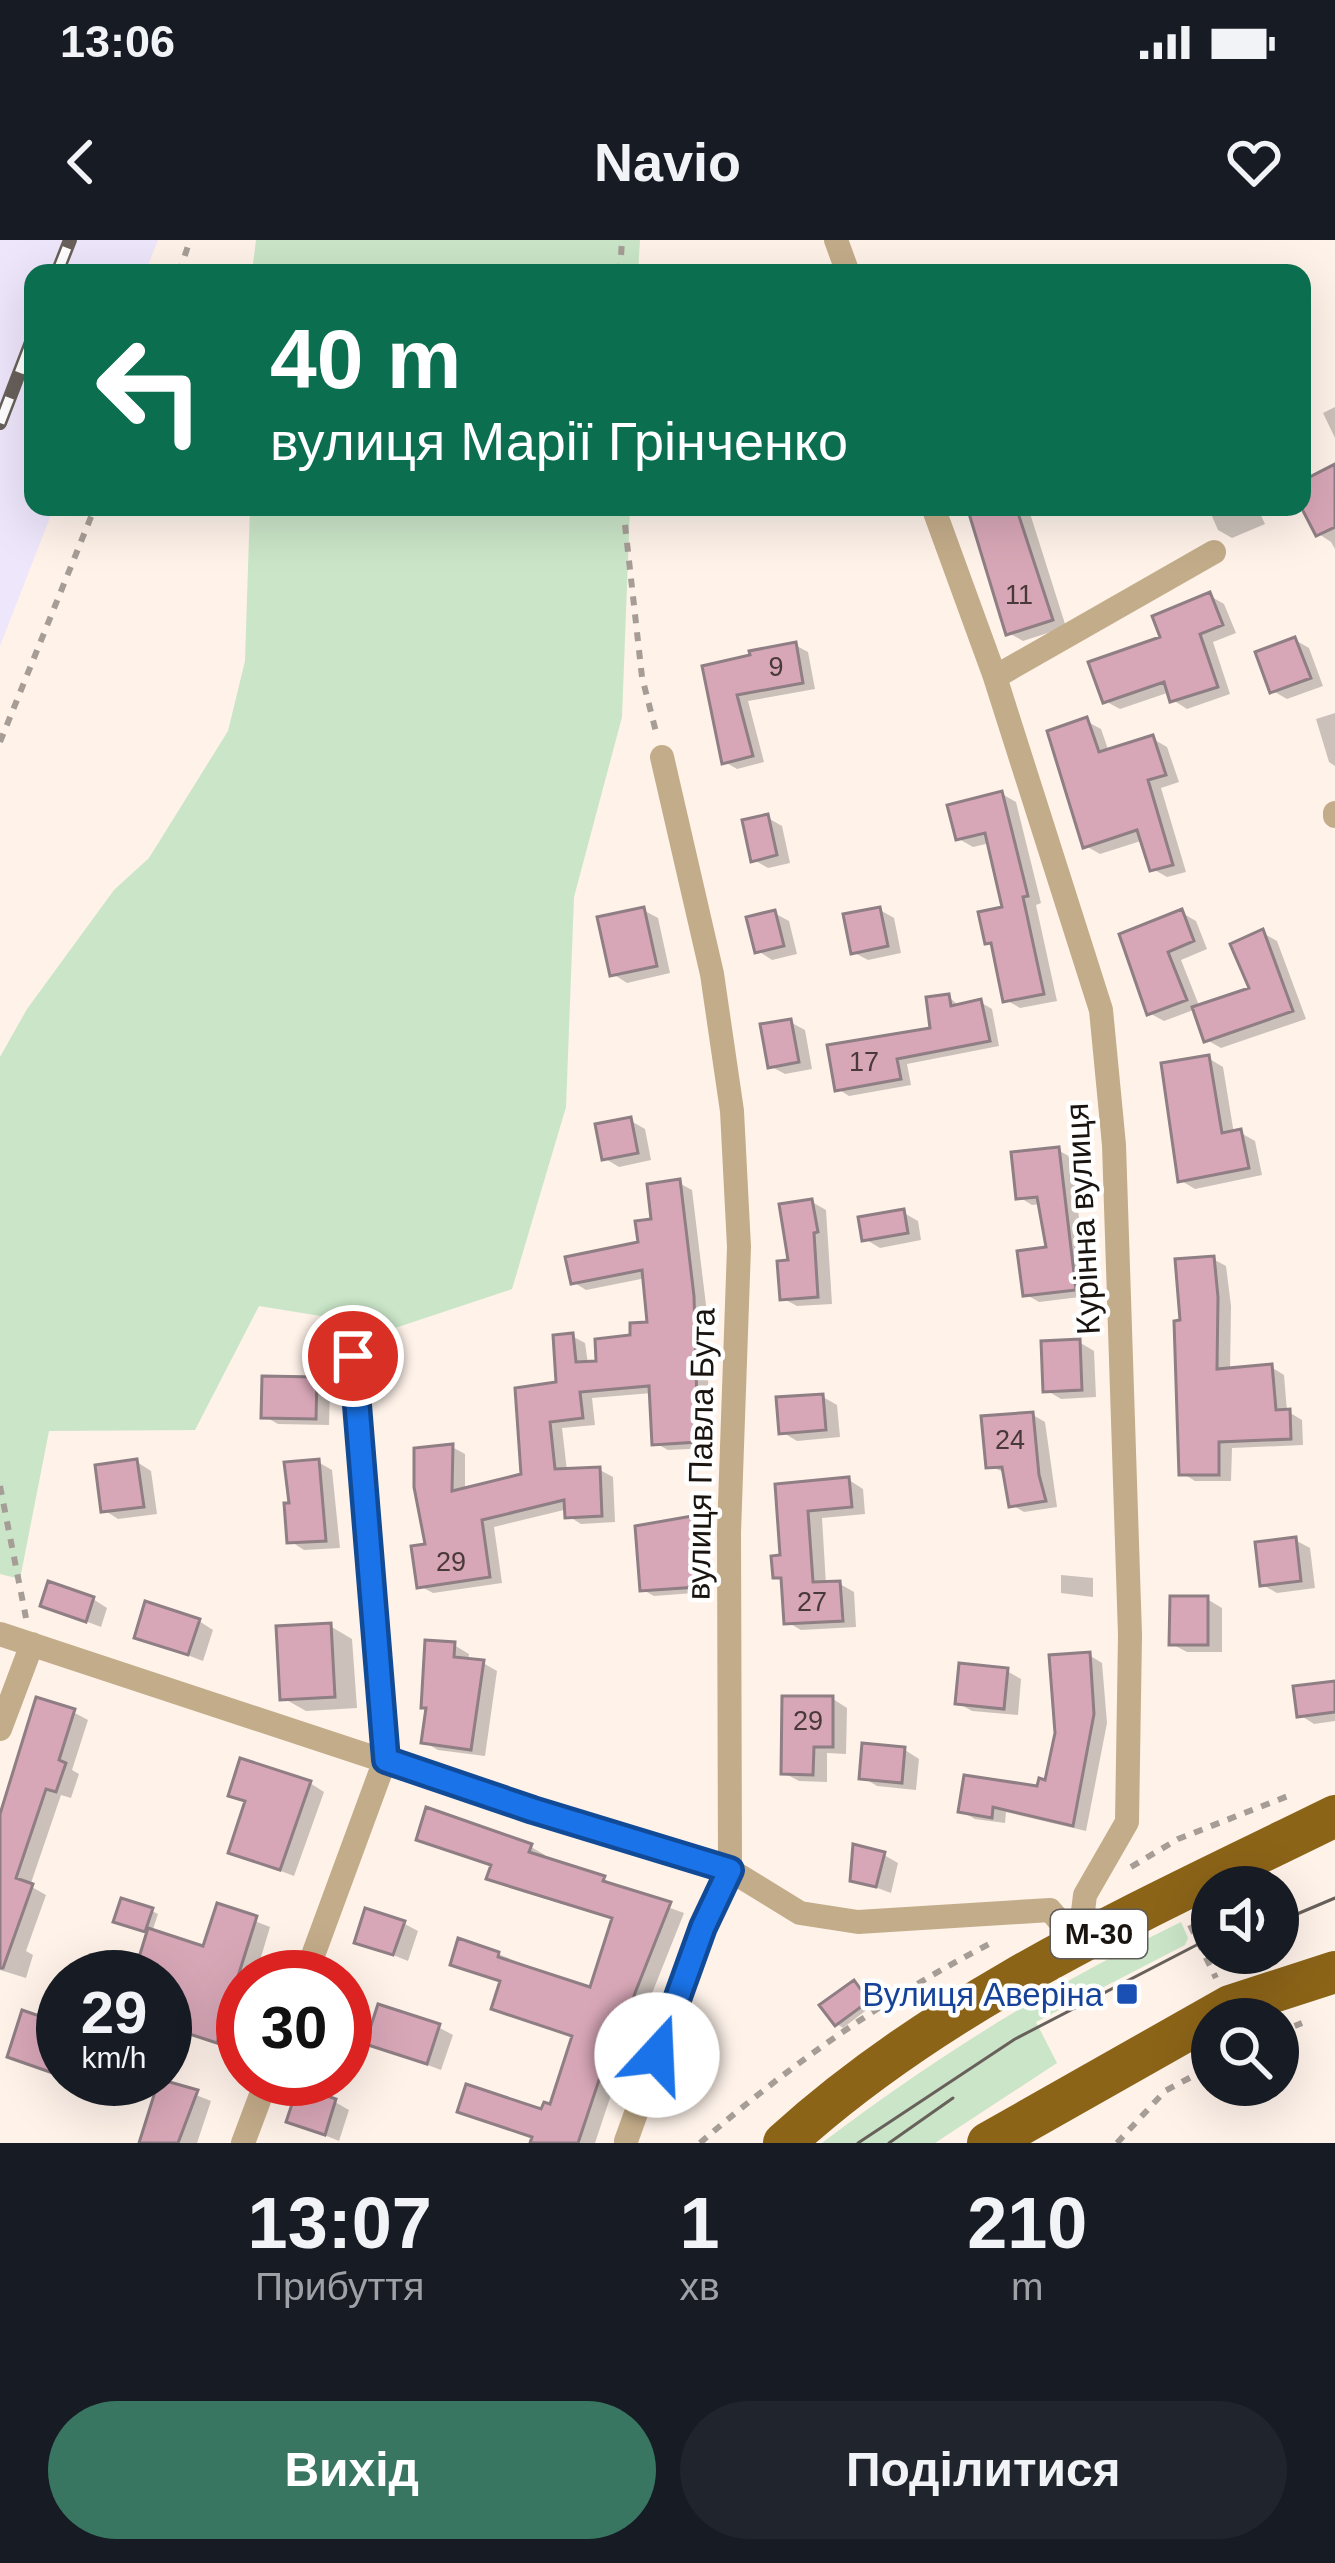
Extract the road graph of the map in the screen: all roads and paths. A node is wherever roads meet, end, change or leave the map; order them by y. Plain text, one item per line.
1 (90, 516) edge
2 (624, 516) edge
3 (936, 516) edge
4 (1214, 552) dead end
5 (995, 677) junction
6 (0, 742) edge
7 (662, 757) joint
8 (353, 1356) dead end
9 (0, 1486) edge
10 (0, 1634) edge
11 (32, 1644) junction
12 (0, 1729) edge
13 (386, 1760) junction
14 (1335, 1816) edge
15 (1178, 1839) dead end
16 (1234, 1866) edge
17 (730, 1870) junction
18 (1191, 1870) edge
19 (1191, 1887) edge
20 (1078, 1944) junction
21 (314, 1950) edge
22 (1335, 1972) edge
23 (1255, 1998) edge
24 (1191, 2031) edge
25 (1191, 2077) edge
26 (257, 2106) edge
27 (1041, 2125) edge
28 (626, 2140) edge
29 (243, 2143) edge
30 (784, 2143) edge
31 (988, 2143) edge
32 (1118, 2143) edge

1 - 6 path
2 - 7 path
3 - 5 street, Курінна вулиця
4 - 5 street
5 - 20 street, Курінна вулиця
7 - 17 street, вулиця Павла Бута
8 - 13 lane
9 - 11 path
10 - 11 street
11 - 12 street
11 - 13 street
13 - 17 street
13 - 21 street
14 - 16 highway, М-30
15 - 18 path
17 - 20 street
17 - 28 street, вулиця Павла Бута
19 - 20 highway, М-30
20 - 30 highway, М-30
22 - 23 highway
24 - 27 highway
25 - 32 path
26 - 29 street
27 - 31 highway

